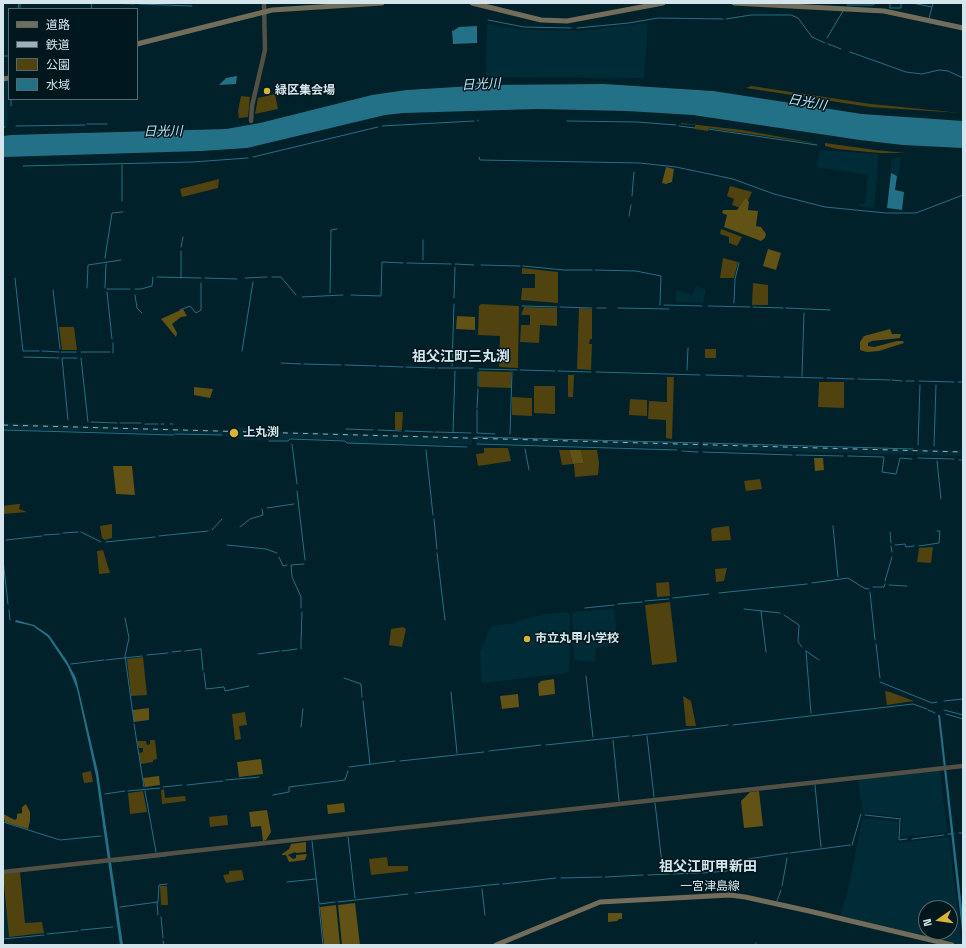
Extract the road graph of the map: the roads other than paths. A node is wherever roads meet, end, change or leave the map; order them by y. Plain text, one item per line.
1 (264, 3) edge
2 (382, 3) edge
3 (475, 3) edge
4 (663, 3) edge
5 (734, 3) edge
6 (264, 12) junction
7 (963, 28) edge
8 (138, 44) edge
9 (251, 121) dead end
10 (963, 766) edge
11 (3, 872) edge
12 (496, 945) edge
13 (952, 945) edge

1 - 6 street
2 - 6 main road
3 - 4 main road
5 - 7 main road
6 - 8 main road
6 - 9 street
10 - 11 street
12 - 13 main road, 一宮津島線

